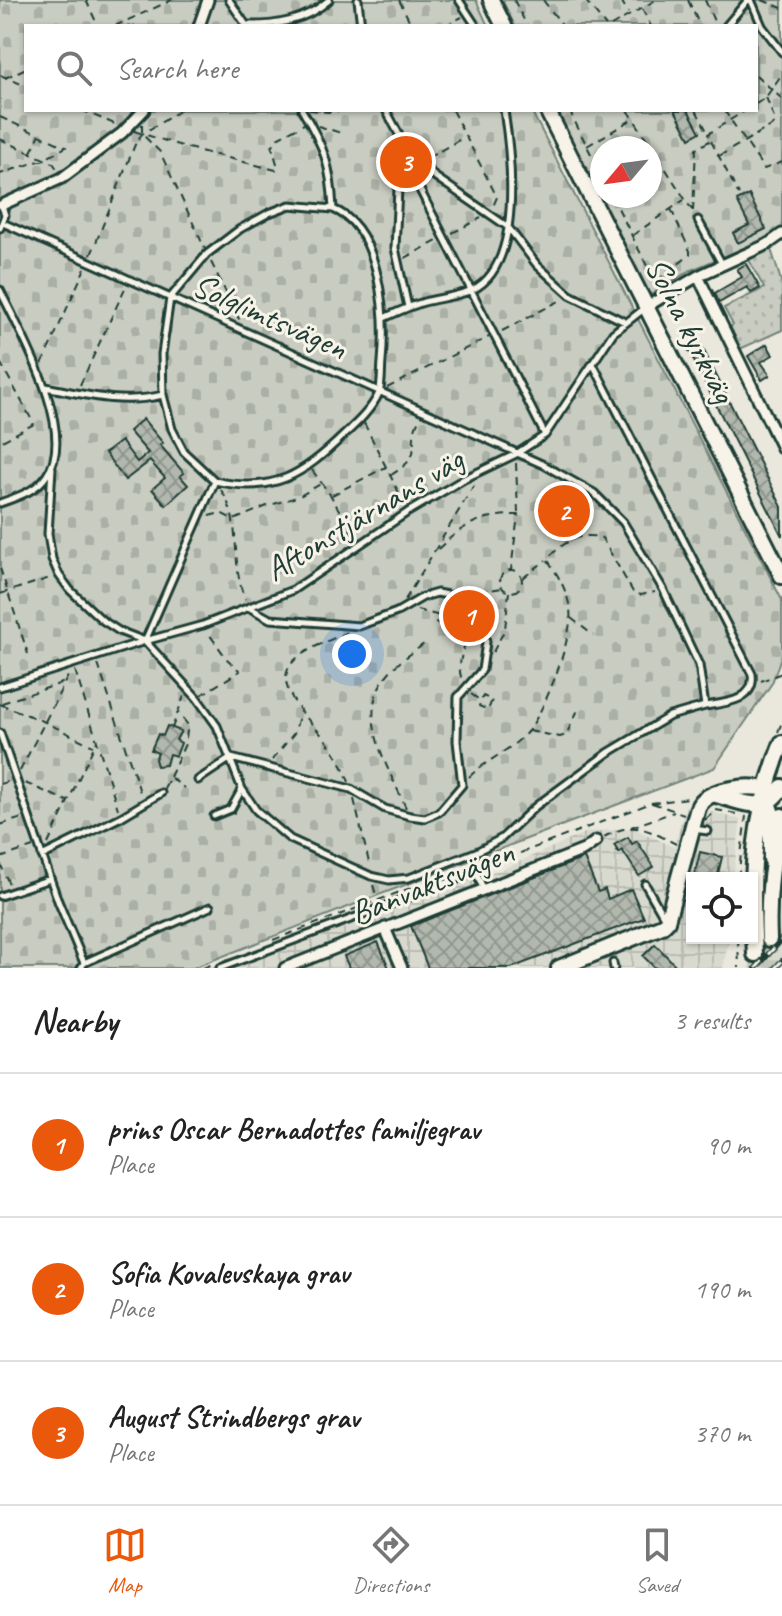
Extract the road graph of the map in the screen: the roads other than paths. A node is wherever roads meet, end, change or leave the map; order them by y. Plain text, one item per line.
1 (208, 0) edge
2 (329, 0) edge
3 (358, 0) edge
4 (459, 0) edge
5 (491, 0) edge
6 (750, 0) edge
7 (232, 1) edge
8 (200, 24) edge
9 (245, 24) edge
10 (277, 24) edge
11 (361, 24) edge
12 (475, 24) edge
13 (503, 24) edge
14 (728, 24) edge
15 (782, 52) edge
16 (142, 112) edge
17 (303, 112) edge
18 (387, 112) edge
19 (504, 112) edge
20 (548, 112) edge
21 (403, 142) junction
22 (421, 164) junction
23 (1, 204) edge
24 (333, 209) junction
25 (698, 220) dead end
26 (2, 225) edge
27 (508, 227) junction
28 (782, 234) edge
29 (722, 264) junction
30 (698, 276) junction
31 (0, 290) edge
32 (471, 290) junction
33 (170, 298) junction
34 (408, 307) junction
35 (646, 307) junction
36 (384, 318) junction
37 (625, 322) junction
38 (593, 363) junction
39 (45, 387) junction
40 (379, 392) junction
41 (163, 395) junction
42 (545, 435) junction
43 (782, 448) edge
44 (516, 454) junction
45 (52, 468) junction
46 (215, 481) junction
47 (0, 503) edge
48 (777, 554) edge
49 (782, 576) edge
50 (249, 608) junction
51 (145, 641) junction
52 (0, 687) edge
53 (705, 706) junction
54 (0, 733) edge
55 (782, 743) edge
56 (231, 758) junction
57 (198, 780) dead end
58 (782, 787) edge
59 (242, 789) junction
60 (161, 793) road end
61 (762, 795) junction
62 (214, 816) dead end
63 (782, 816) edge
64 (690, 822) junction
65 (708, 831) dead end
66 (596, 841) road end
67 (42, 856) junction
68 (771, 859) junction
69 (50, 879) junction
70 (645, 884) dead end
71 (484, 889) junction
72 (0, 896) edge
73 (210, 907) dead end
74 (667, 921) junction
75 (385, 928) junction
76 (769, 939) tunnel mouth
77 (755, 954) tunnel mouth
78 (82, 966) edge
79 (220, 968) edge
80 (285, 968) edge
81 (402, 968) edge
82 (559, 968) edge

1 - 8 street
2 - 10 lane
3 - 11 lane
4 - 12 lane
5 - 13 street
6 - 14 lane
6 - 15 lane
7 - 9 lane
16 - 23 street
17 - 24 lane
18 - 21 lane
19 - 27 lane
20 - 35 street, Solna kyrkväg
21 - 22 lane
21 - 34 lane
22 - 27 lane
22 - 32 lane
23 - 26 lane
24 - 33 lane
24 - 36 lane
25 - 29 lane
26 - 33 lane, Solglimtsvägen
27 - 32 lane
27 - 37 lane
28 - 29 street
29 - 30 street
30 - 35 street
30 - 43 street
31 - 39 lane
32 - 34 lane
32 - 42 lane
33 - 40 lane, Solglimtsvägen
33 - 41 lane
34 - 36 lane
35 - 37 lane, Aftonstjärnans väg
35 - 48 street, Solna kyrkväg
36 - 40 lane
37 - 38 lane, Aftonstjärnans väg
38 - 42 lane, Aftonstjärnans väg
38 - 53 lane
39 - 41 lane
39 - 45 lane
40 - 44 lane, Solglimtsvägen
40 - 46 lane
41 - 46 lane
42 - 44 lane, Aftonstjärnans väg
44 - 50 lane, Aftonstjärnans väg
44 - 53 lane, Solglimtsvägen
45 - 47 lane
45 - 51 lane
46 - 51 lane
48 - 49 street, Solna kyrkväg
50 - 51 lane, Aftonstjärnans väg
50 - 56 lane
51 - 52 lane, Aftonstjärnans väg
51 - 56 lane
53 - 59 lane
54 - 67 lane
55 - 61 street
56 - 57 lane
56 - 59 lane
58 - 61 street
59 - 62 lane
60 - 67 lane
61 - 64 street
61 - 68 street
61 - 77 street
63 - 68 street
64 - 65 lane
64 - 74 street
66 - 71 street, Banvaktsvägen
67 - 69 lane
68 - 76 street
69 - 72 lane
69 - 78 lane
70 - 74 lane
71 - 75 street, Banvaktsvägen
71 - 79 lane
73 - 78 lane
74 - 82 street
75 - 80 street, Banvaktsvägen
75 - 81 street

